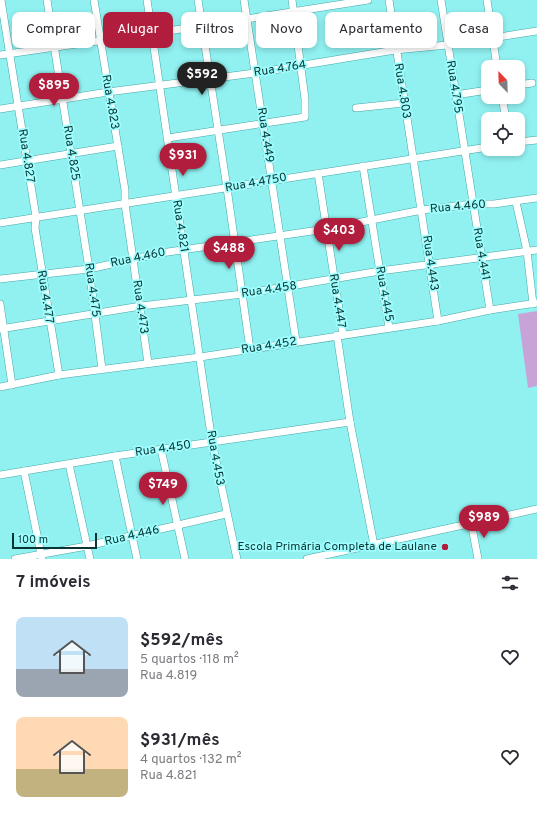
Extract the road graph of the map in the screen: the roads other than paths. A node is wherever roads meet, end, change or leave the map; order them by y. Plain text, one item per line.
1 (1, 0) edge
2 (47, 0) edge
3 (94, 0) edge
4 (147, 0) edge
5 (198, 0) edge
6 (244, 0) edge
7 (292, 0) edge
8 (368, 0) edge
9 (388, 0) edge
10 (441, 0) edge
11 (487, 0) edge
12 (338, 2) edge
13 (49, 12) edge
14 (149, 12) edge
15 (200, 12) edge
16 (246, 12) edge
17 (293, 12) joint
18 (489, 12) edge
19 (248, 26) edge
20 (445, 29) edge
21 (537, 30) edge
22 (503, 36) edge
23 (100, 40) junction
24 (103, 40) edge
25 (95, 41) edge
26 (445, 44) edge
27 (55, 48) joint
28 (155, 48) edge
29 (205, 48) edge
30 (298, 48) edge
31 (448, 48) edge
32 (494, 48) edge
33 (396, 50) junction
34 (9, 54) junction
35 (0, 55) edge
36 (496, 60) edge
37 (301, 65) junction
38 (255, 73) junction
39 (209, 79) junction
40 (532, 83) dead end
41 (525, 84) edge
42 (161, 85) junction
43 (481, 91) edge
44 (108, 92) junction
45 (455, 95) junction
46 (62, 100) junction
47 (404, 103) junction
48 (17, 107) junction
49 (356, 108) dead end
50 (0, 109) edge
51 (264, 125) junction
52 (218, 131) junction
53 (168, 138) junction
54 (537, 140) edge
55 (525, 141) edge
56 (118, 146) junction
57 (481, 148) edge
58 (464, 150) junction
59 (71, 153) junction
60 (412, 158) junction
61 (26, 161) junction
62 (0, 165) edge
63 (363, 166) junction
64 (318, 173) junction
65 (273, 180) junction
66 (227, 188) junction
67 (175, 196) junction
68 (537, 198) edge
69 (516, 202) junction
70 (125, 204) junction
71 (472, 204) junction
72 (422, 210) junction
73 (80, 211) junction
74 (36, 217) junction
75 (372, 221) junction
76 (0, 223) edge
77 (326, 229) junction
78 (280, 236) junction
79 (234, 242) junction
80 (184, 249) junction
81 (537, 250) edge
82 (527, 251) junction
83 (481, 258) junction
84 (133, 259) junction
85 (430, 265) junction
86 (89, 269) junction
87 (380, 272) junction
88 (42, 274) junction
89 (0, 279) edge
90 (334, 280) junction
91 (288, 288) junction
92 (243, 294) junction
93 (192, 299) junction
94 (535, 303) edge
95 (0, 304) edge
96 (141, 306) junction
97 (490, 310) junction
98 (96, 314) junction
99 (49, 321) junction
100 (438, 321) junction
101 (389, 328) junction
102 (2, 329) edge
103 (340, 335) junction
104 (296, 341) junction
105 (250, 349) junction
106 (200, 357) junction
107 (148, 363) junction
108 (102, 369) junction
109 (59, 376) junction
110 (12, 385) junction
111 (0, 387) edge
112 (350, 422) junction
113 (212, 442) junction
114 (161, 449) junction
115 (115, 456) junction
116 (69, 464) junction
117 (24, 471) junction
118 (0, 474) edge
119 (537, 509) edge
120 (226, 514) junction
121 (471, 522) junction
122 (177, 525) junction
123 (132, 536) junction
124 (374, 545) junction
125 (87, 546) junction
126 (336, 556) edge
127 (42, 557) edge
128 (15, 559) edge
129 (90, 559) edge
130 (137, 559) edge
131 (185, 559) edge
132 (237, 559) edge
133 (307, 559) edge
134 (478, 559) edge

1 - 34 street, Rua 4.827
2 - 13 street, Rua 4.825
3 - 23 street, Rua 4.823
4 - 14 street, Rua 4.821
5 - 15 street
6 - 16 street, Rua 4.449
7 - 17 street
8 - 12 street
9 - 33 street, Rua 4.803
10 - 20 street, Rua 4.795
11 - 18 street
12 - 17 street
19 - 38 street, Rua 4.449
21 - 22 street, Rua 4.764
23 - 24 street
23 - 25 street
23 - 44 street, Rua 4.823
26 - 33 street, Rua 4.764
27 - 34 street
27 - 46 street, Rua 4.825
28 - 42 street, Rua 4.821
29 - 39 street
30 - 37 street
31 - 45 street, Rua 4.795
32 - 36 street
33 - 37 street, Rua 4.764
33 - 47 street, Rua 4.803
34 - 35 street
34 - 48 street, Rua 4.827
37 - 38 street, Rua 4.764
37 - 51 street
38 - 39 street, Rua 4.764
38 - 51 street, Rua 4.449
39 - 42 street, Rua 4.764
39 - 52 street
40 - 41 street
42 - 44 street, Rua 4.764
42 - 53 street, Rua 4.821
43 - 45 street
44 - 46 street, Rua 4.764
44 - 56 street, Rua 4.823
45 - 58 street, Rua 4.795
46 - 48 street, Rua 4.764
46 - 59 street, Rua 4.825
47 - 49 street
47 - 60 street, Rua 4.803
48 - 50 street, Rua 4.764
48 - 61 street, Rua 4.827
51 - 52 street
51 - 65 street, Rua 4.449
52 - 53 street
52 - 66 street
53 - 67 street, Rua 4.821
54 - 55 street
56 - 59 street
56 - 70 street, Rua 4.823
57 - 58 street, Rua 4.4750
58 - 60 street, Rua 4.4750
58 - 71 street, Rua 4.441
59 - 61 street
59 - 73 street, Rua 4.825
60 - 63 street, Rua 4.4750
60 - 72 street, Rua 4.443
61 - 62 street
61 - 74 street, Rua 4.827
63 - 64 street, Rua 4.4750
63 - 75 street, Rua 4.445
64 - 65 street, Rua 4.4750
64 - 77 street, Rua 4.447
65 - 66 street, Rua 4.4750
65 - 78 street, Rua 4.449
66 - 67 street, Rua 4.4750
66 - 79 street
67 - 70 street, Rua 4.4750
67 - 80 street, Rua 4.821
68 - 69 street, Rua 4.460
69 - 71 street, Rua 4.460
69 - 82 street
70 - 73 street, Rua 4.4750
70 - 84 street, Rua 4.473
71 - 72 street, Rua 4.460
71 - 83 street, Rua 4.441
72 - 75 street, Rua 4.460
72 - 85 street, Rua 4.443
73 - 74 street, Rua 4.4750
73 - 86 street, Rua 4.475
74 - 76 street, Rua 4.4750
74 - 88 street, Rua 4.477
75 - 77 street, Rua 4.460
75 - 87 street, Rua 4.445
77 - 78 street, Rua 4.460
77 - 90 street, Rua 4.447
78 - 79 street, Rua 4.460
78 - 91 street, Rua 4.449
79 - 80 street, Rua 4.460
79 - 92 street
80 - 84 street, Rua 4.460
80 - 93 street, Rua 4.821
81 - 82 street, Rua 4.458
82 - 83 street, Rua 4.458
82 - 94 street
83 - 85 street, Rua 4.458
83 - 97 street, Rua 4.441
84 - 86 street, Rua 4.460
84 - 96 street, Rua 4.473
85 - 87 street, Rua 4.458
85 - 100 street, Rua 4.443
86 - 88 street, Rua 4.460
86 - 98 street, Rua 4.475
87 - 90 street, Rua 4.458
87 - 101 street, Rua 4.445
88 - 89 street, Rua 4.460
88 - 99 street, Rua 4.477
90 - 91 street, Rua 4.458
90 - 103 street, Rua 4.447
91 - 92 street, Rua 4.458
91 - 104 street, Rua 4.449
92 - 93 street, Rua 4.458
92 - 105 street
93 - 96 street, Rua 4.458
93 - 106 street, Rua 4.821
94 - 97 street, Rua 4.452
95 - 102 street
96 - 98 street, Rua 4.458
96 - 107 street, Rua 4.473
97 - 100 street, Rua 4.452
98 - 99 street, Rua 4.458
98 - 108 street, Rua 4.475
99 - 102 street, Rua 4.458
99 - 109 street, Rua 4.477
100 - 101 street, Rua 4.452
101 - 103 street, Rua 4.452
102 - 110 street
103 - 104 street, Rua 4.452
103 - 112 street, Rua 4.447
104 - 105 street, Rua 4.452
105 - 106 street, Rua 4.452
106 - 107 street, Rua 4.452
106 - 113 street, Rua 4.453
107 - 108 street, Rua 4.452
108 - 109 street, Rua 4.452
109 - 110 street, Rua 4.452
110 - 111 street, Rua 4.452
112 - 113 street, Rua 4.450
112 - 124 street, Rua 4.447
113 - 114 street, Rua 4.450
113 - 120 street, Rua 4.453
114 - 115 street, Rua 4.450
114 - 122 street
115 - 116 street, Rua 4.450
115 - 123 street
116 - 117 street, Rua 4.450
116 - 125 street
117 - 118 street, Rua 4.450
117 - 127 street
119 - 121 street
120 - 122 street, Rua 4.446
120 - 132 street, Rua 4.453
121 - 124 street
121 - 134 street
122 - 123 street, Rua 4.446
122 - 131 street
123 - 125 street, Rua 4.446
123 - 130 street
124 - 126 street
125 - 127 street, Rua 4.446
125 - 129 street
126 - 133 street
127 - 128 street, Rua 4.446

